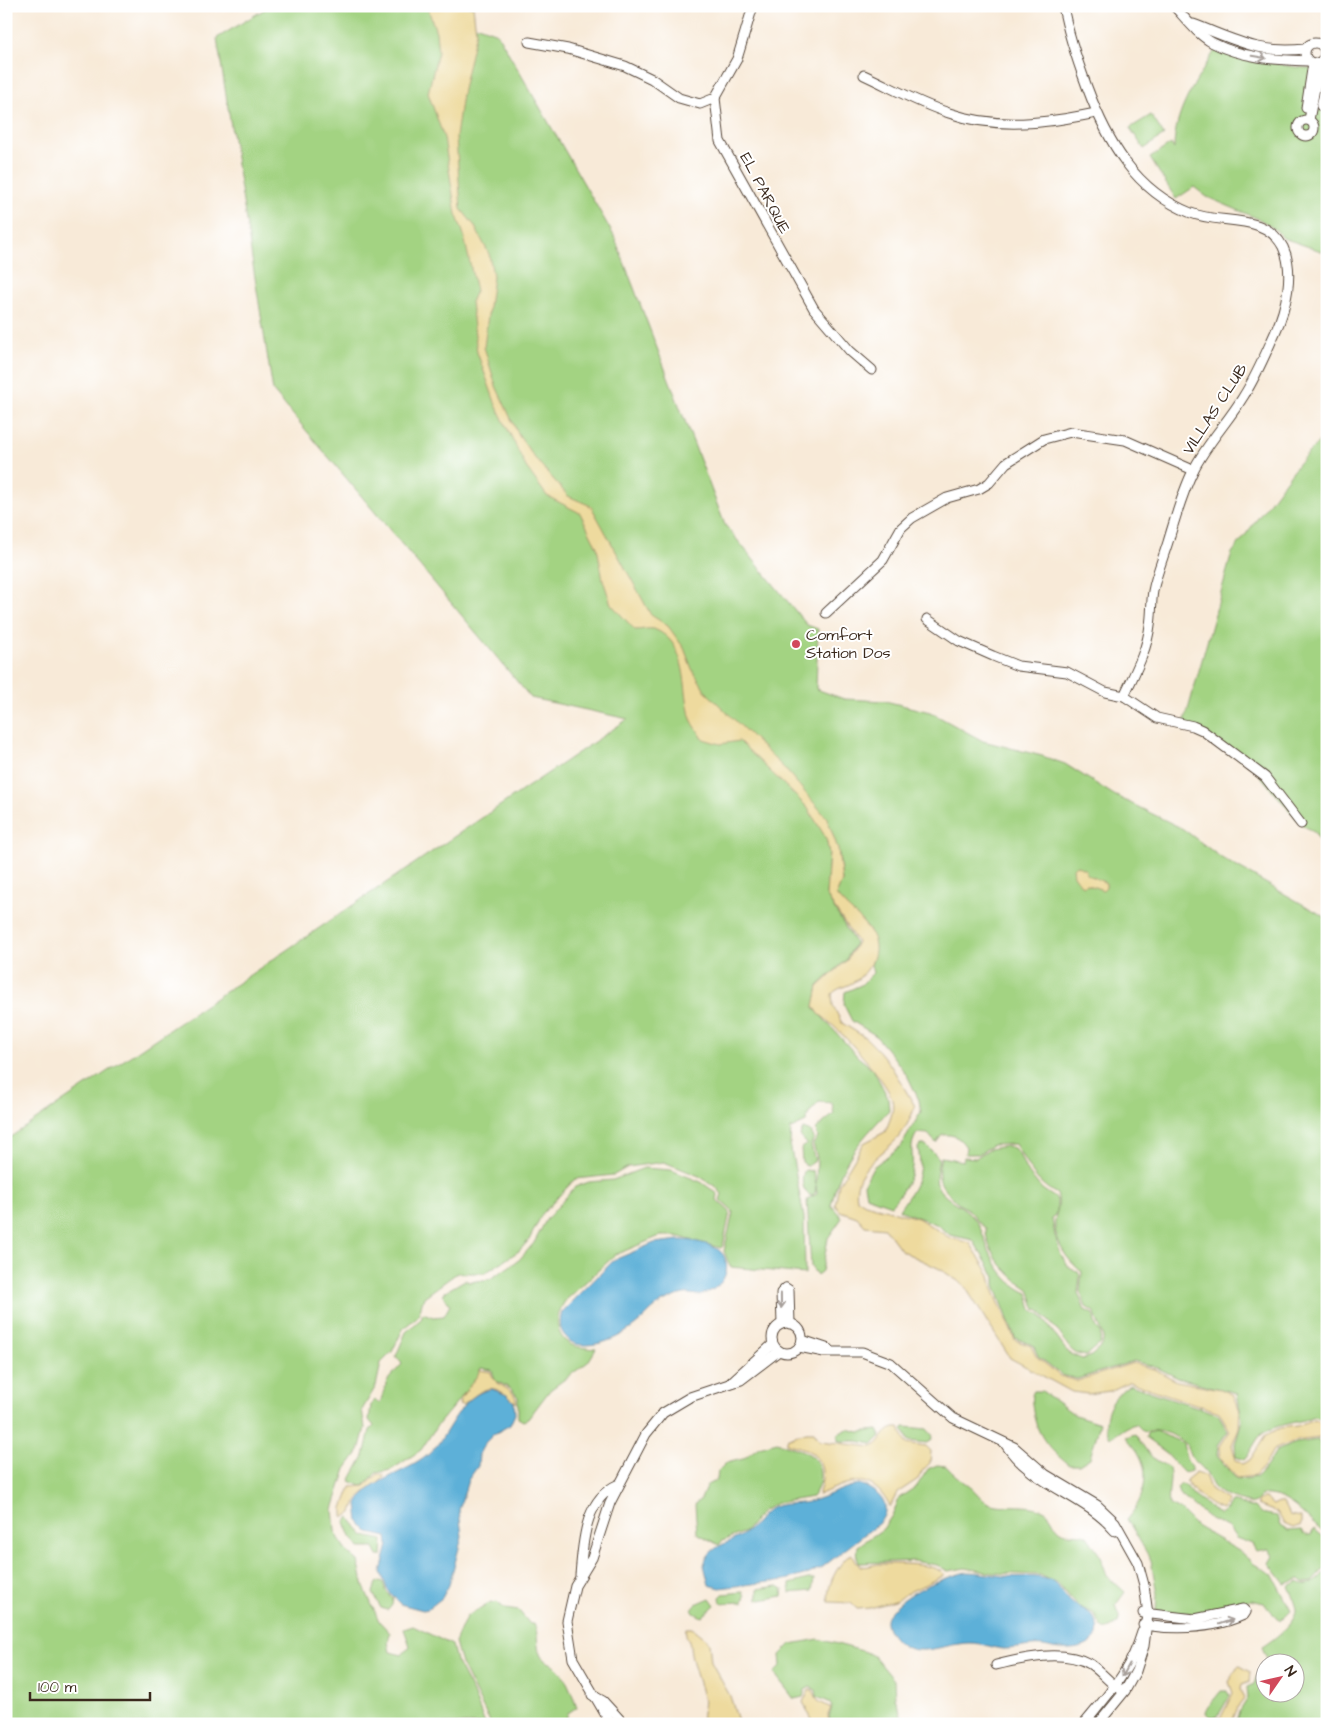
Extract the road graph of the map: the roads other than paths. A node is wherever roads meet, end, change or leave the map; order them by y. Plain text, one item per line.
1 (753, 6) edge
2 (1063, 6) edge
3 (1174, 6) edge
4 (1191, 23) junction
5 (529, 42) dead end
6 (1324, 44) edge
7 (1305, 49) junction
8 (1318, 60) edge
9 (864, 75) dead end
10 (1327, 84) edge
11 (715, 98) junction
12 (1322, 106) dead end
13 (1096, 113) junction
14 (1306, 120) dead end
15 (872, 370) dead end
16 (1193, 470) junction
17 (826, 613) dead end
18 (927, 619) dead end
19 (1124, 696) junction
20 (1301, 824) dead end
21 (800, 1344) junction
22 (776, 1348) junction
23 (619, 1484) junction
24 (586, 1526) junction
25 (601, 1529) junction
26 (580, 1576) junction
27 (1146, 1614) junction
28 (1145, 1625) junction
29 (996, 1665) dead end
30 (1116, 1687) junction
31 (1125, 1691) junction
32 (592, 1695) junction
33 (611, 1724) edge
34 (624, 1724) edge
35 (1084, 1724) edge
36 (1098, 1724) edge

1 - 11 street
2 - 13 street, VILLAS CLUB
3 - 4 street
4 - 7 street
4 -> 8 street
5 - 11 street
6 - 7 street
6 - 8 street
7 - 8 street
8 - 14 street
9 - 13 street
10 - 12 street
11 - 15 street, EL PARQUE
13 - 16 street, VILLAS CLUB
16 - 17 street
16 - 19 street, VILLAS CLUB
18 - 19 street
19 - 20 street
21 - 22 street
21 - 22 street
21 - 27 street
22 - 23 street
23 - 24 street
23 - 25 street
24 - 25 street
24 - 26 street
25 - 26 street
26 - 32 street
27 - 28 street
28 -> 27 street
28 -> 30 street
28 - 31 street
29 - 30 street
30 - 31 street
30 - 35 street
31 - 36 street
32 - 33 street
32 - 34 street

